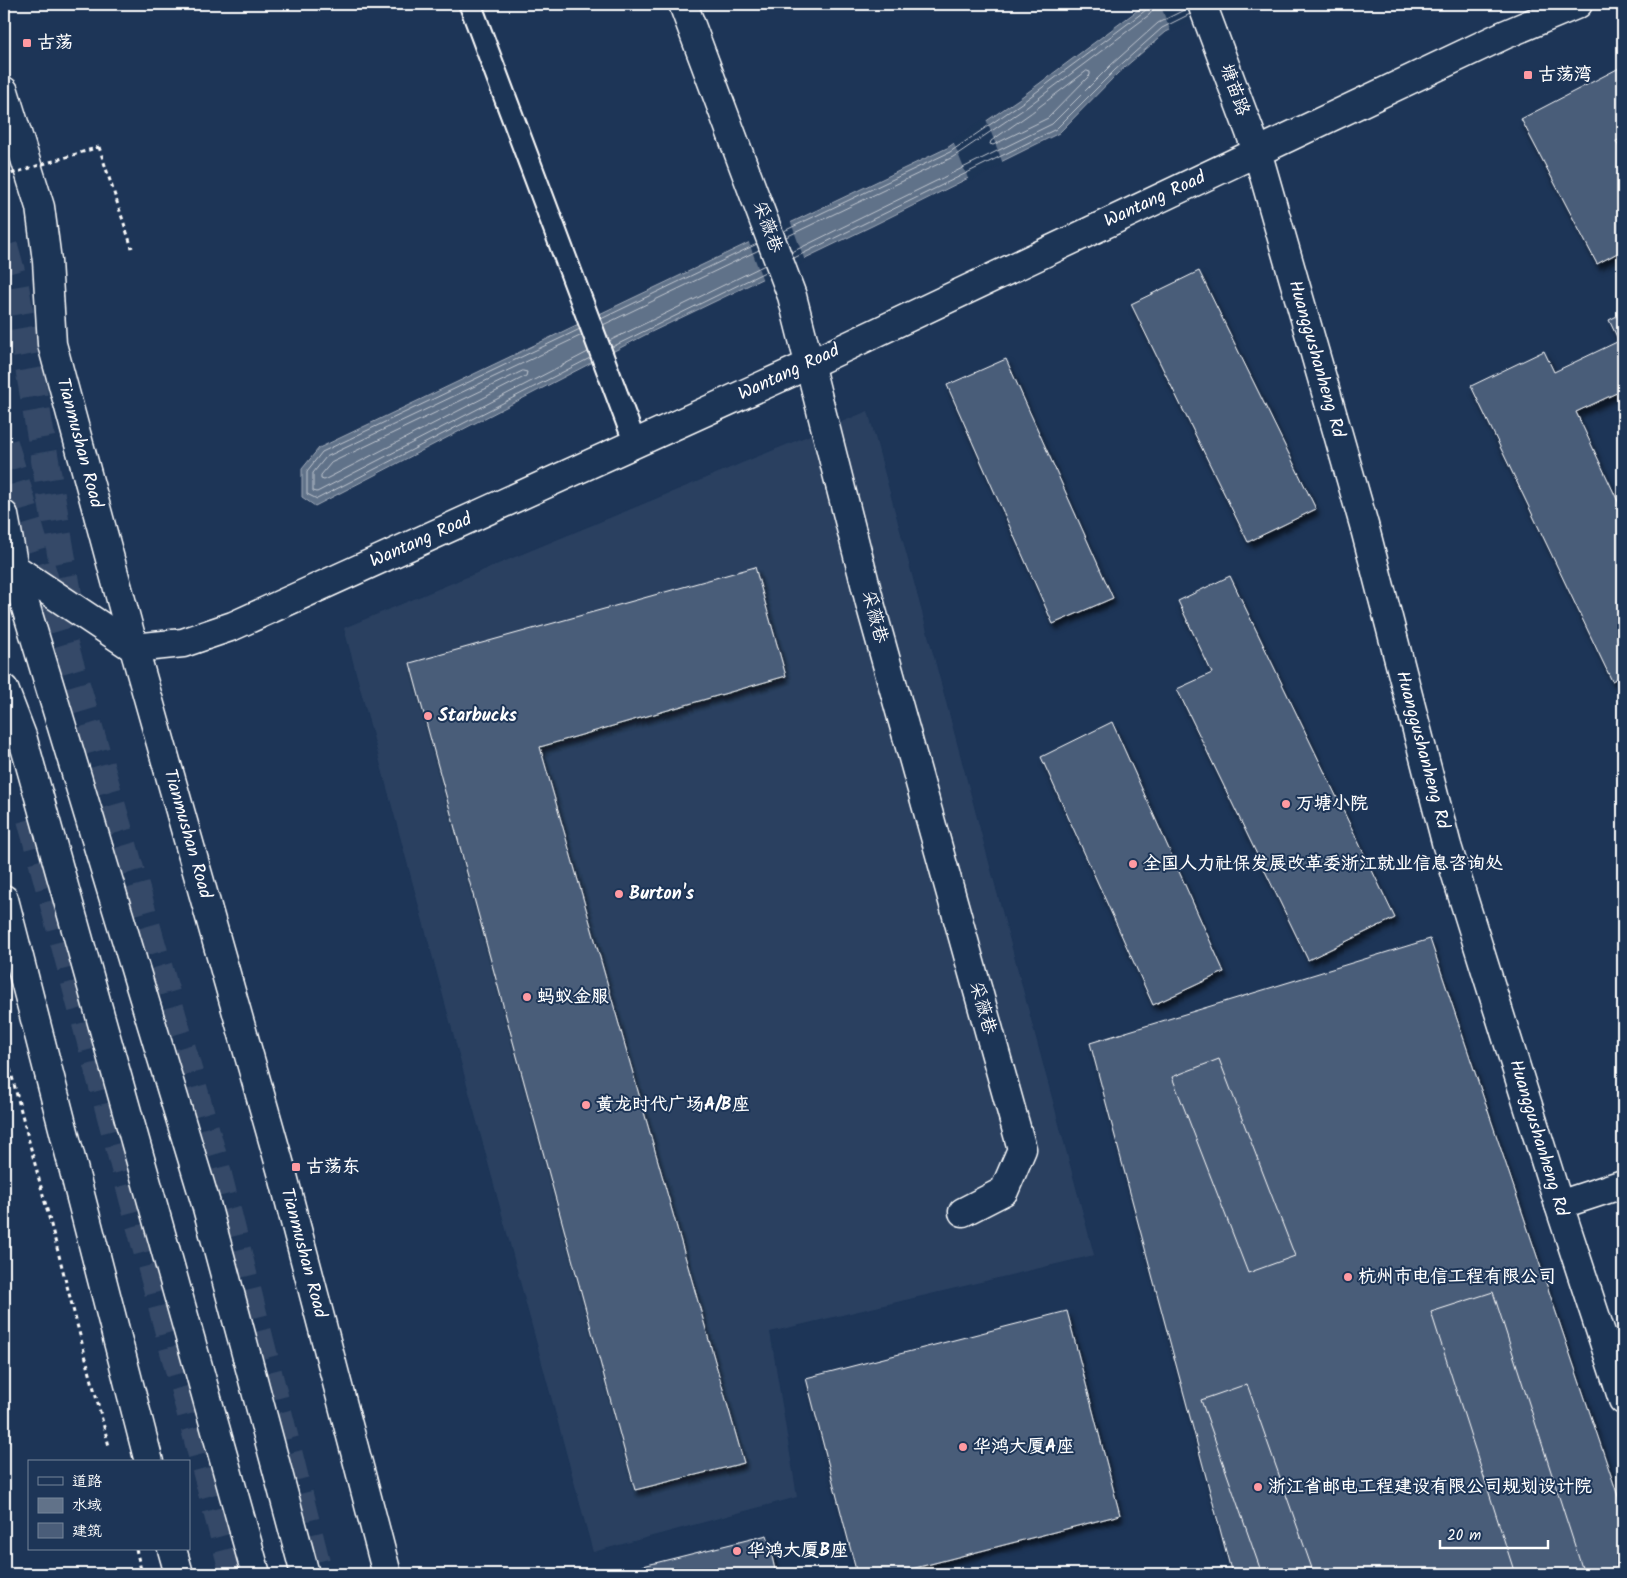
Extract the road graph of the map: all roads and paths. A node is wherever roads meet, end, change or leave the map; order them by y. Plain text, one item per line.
1 (470, 4) edge
2 (683, 4) edge
3 (1578, 4) edge
4 (1207, 16) edge
5 (4, 91) edge
6 (1257, 152) junction
7 (4, 176) edge
8 (132, 248) dead end
9 (810, 364) junction
10 (635, 443) junction
11 (4, 515) edge
12 (9, 564) edge
13 (134, 648) junction
14 (4, 689) edge
15 (4, 899) edge
16 (4, 1046) edge
17 (1623, 1184) edge
18 (1559, 1205) junction
19 (963, 1212) dead end
20 (1623, 1400) edge
21 (110, 1452) dead end
22 (147, 1460) edge
23 (136, 1550) edge
24 (172, 1550) edge
25 (142, 1574) edge
26 (178, 1574) edge
27 (256, 1574) edge
28 (305, 1574) edge
29 (387, 1574) edge

1 - 10 lane
2 - 9 street, 采薇巷
3 - 6 street, Wantang Road
4 - 6 street, 塘苗路
5 - 13 street, Tianmushan Road
6 - 9 street, Wantang Road
6 - 18 street, Huanggushanheng Rd
7 - 8 path, bridge
9 - 10 street, Wantang Road
9 - 19 street, 采薇巷
10 - 13 street, Wantang Road
11 - 12 street
12 - 13 street
12 - 28 street
13 - 29 street, Tianmushan Road
14 - 27 street
15 - 22 street
16 - 21 path
17 - 18 street
18 - 20 street, Huanggushanheng Rd
23 - 25 path
24 - 26 street

